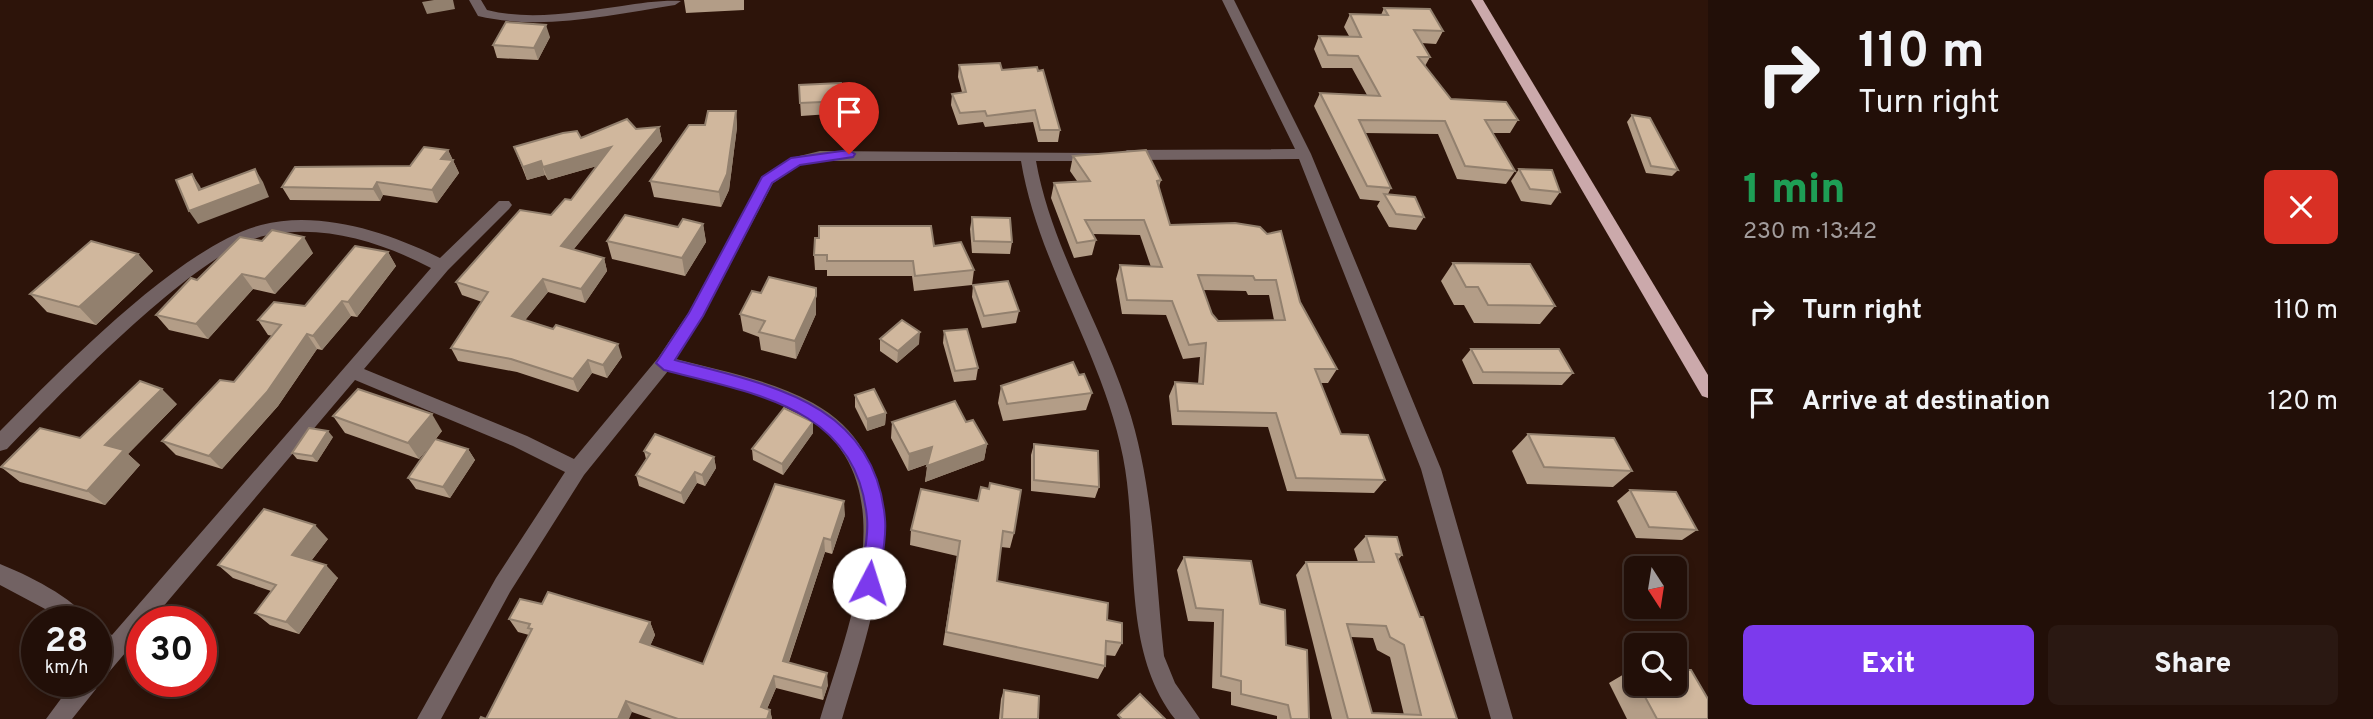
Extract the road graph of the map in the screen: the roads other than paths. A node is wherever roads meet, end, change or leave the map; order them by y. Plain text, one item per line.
1 (474, 0) edge
2 (1228, 0) edge
3 (1477, 0) edge
4 (674, 1) edge
5 (1304, 154) junction
6 (1028, 156) junction
7 (504, 205) dead end
8 (442, 266) junction
9 (664, 363) junction
10 (351, 371) junction
11 (1708, 391) edge
12 (0, 443) edge
13 (577, 469) junction
14 (0, 574) edge
15 (58, 606) edge
16 (112, 635) edge
17 (75, 697) edge
18 (57, 719) edge
19 (428, 719) edge
20 (831, 719) edge
21 (1189, 719) edge
22 (1502, 719) edge

1 - 4 street
2 - 5 street
3 - 11 main road
5 - 6 street
5 - 22 street
6 - 9 street
6 - 21 street
7 - 8 street
8 - 10 street
8 - 12 street
9 - 13 street
9 - 20 street
10 - 13 street
10 - 16 street
13 - 19 street
14 - 15 street
17 - 18 street

